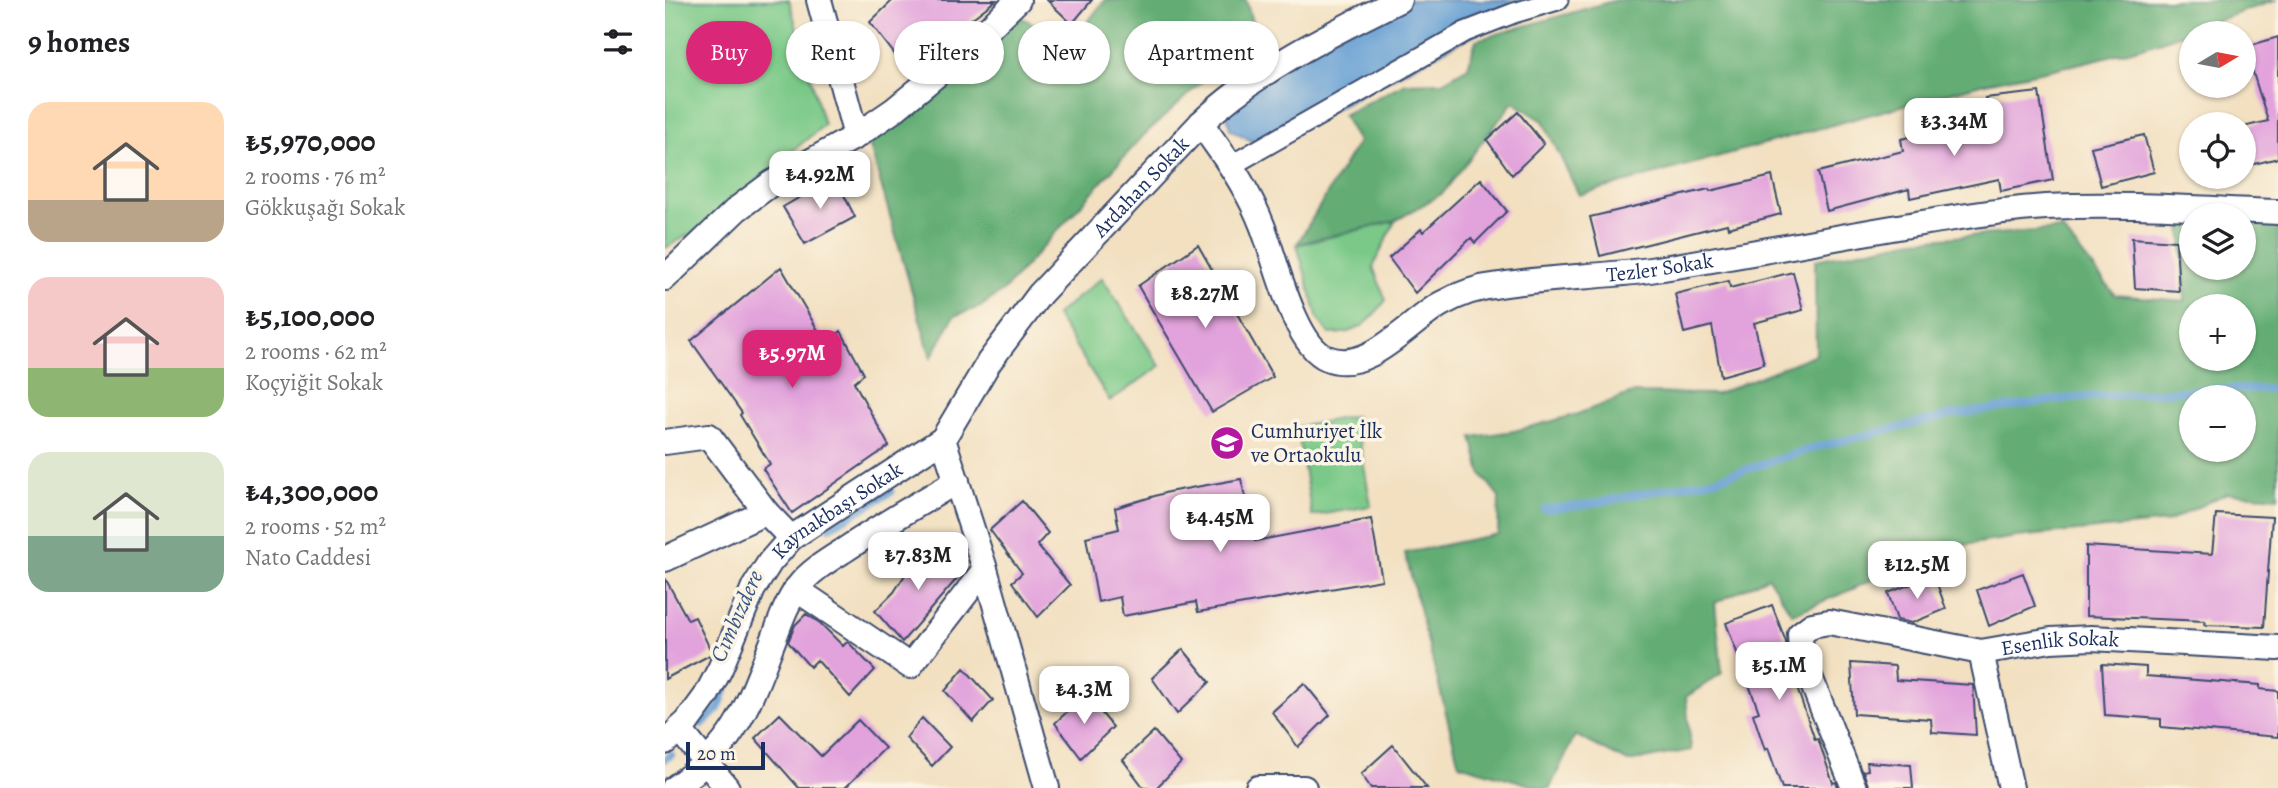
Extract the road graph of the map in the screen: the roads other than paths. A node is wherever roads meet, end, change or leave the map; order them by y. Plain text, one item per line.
1 (819, 0) edge
2 (1018, 0) edge
3 (1399, 0) edge
4 (1558, 0) edge
5 (1201, 123) junction
6 (856, 136) junction
7 (1230, 166) junction
8 (2278, 212) edge
9 (665, 278) edge
10 (943, 439) junction
11 (665, 442) edge
12 (957, 481) junction
13 (766, 512) junction
14 (791, 538) junction
15 (665, 559) edge
16 (985, 569) junction
17 (796, 589) junction
18 (2278, 648) edge
19 (1981, 652) junction
20 (672, 736) edge
21 (707, 764) junction
22 (674, 788) edge
23 (727, 788) edge
24 (1047, 788) edge
25 (1258, 788) edge
26 (1304, 788) edge
27 (1854, 788) edge
28 (2011, 788) edge

1 - 6 street
2 - 6 street
3 - 5 street, Ardahan Sokak
4 - 7 street
5 - 7 street, Tezler Sokak
5 - 10 street, Ardahan Sokak
6 - 9 street
7 - 8 street, Tezler Sokak
10 - 12 street
10 - 14 street, Kaynakbaşı Sokak
11 - 13 street
12 - 16 street
12 - 17 street
13 - 14 street
13 - 15 street
14 - 20 street, Kaynakbaşı Sokak
16 - 17 street
16 - 24 street
17 - 21 street
18 - 19 street, Esenlik Sokak
19 - 27 street
19 - 28 street, Esenlik Sokak
20 - 21 street
21 - 22 street
21 - 23 street
25 - 26 street

